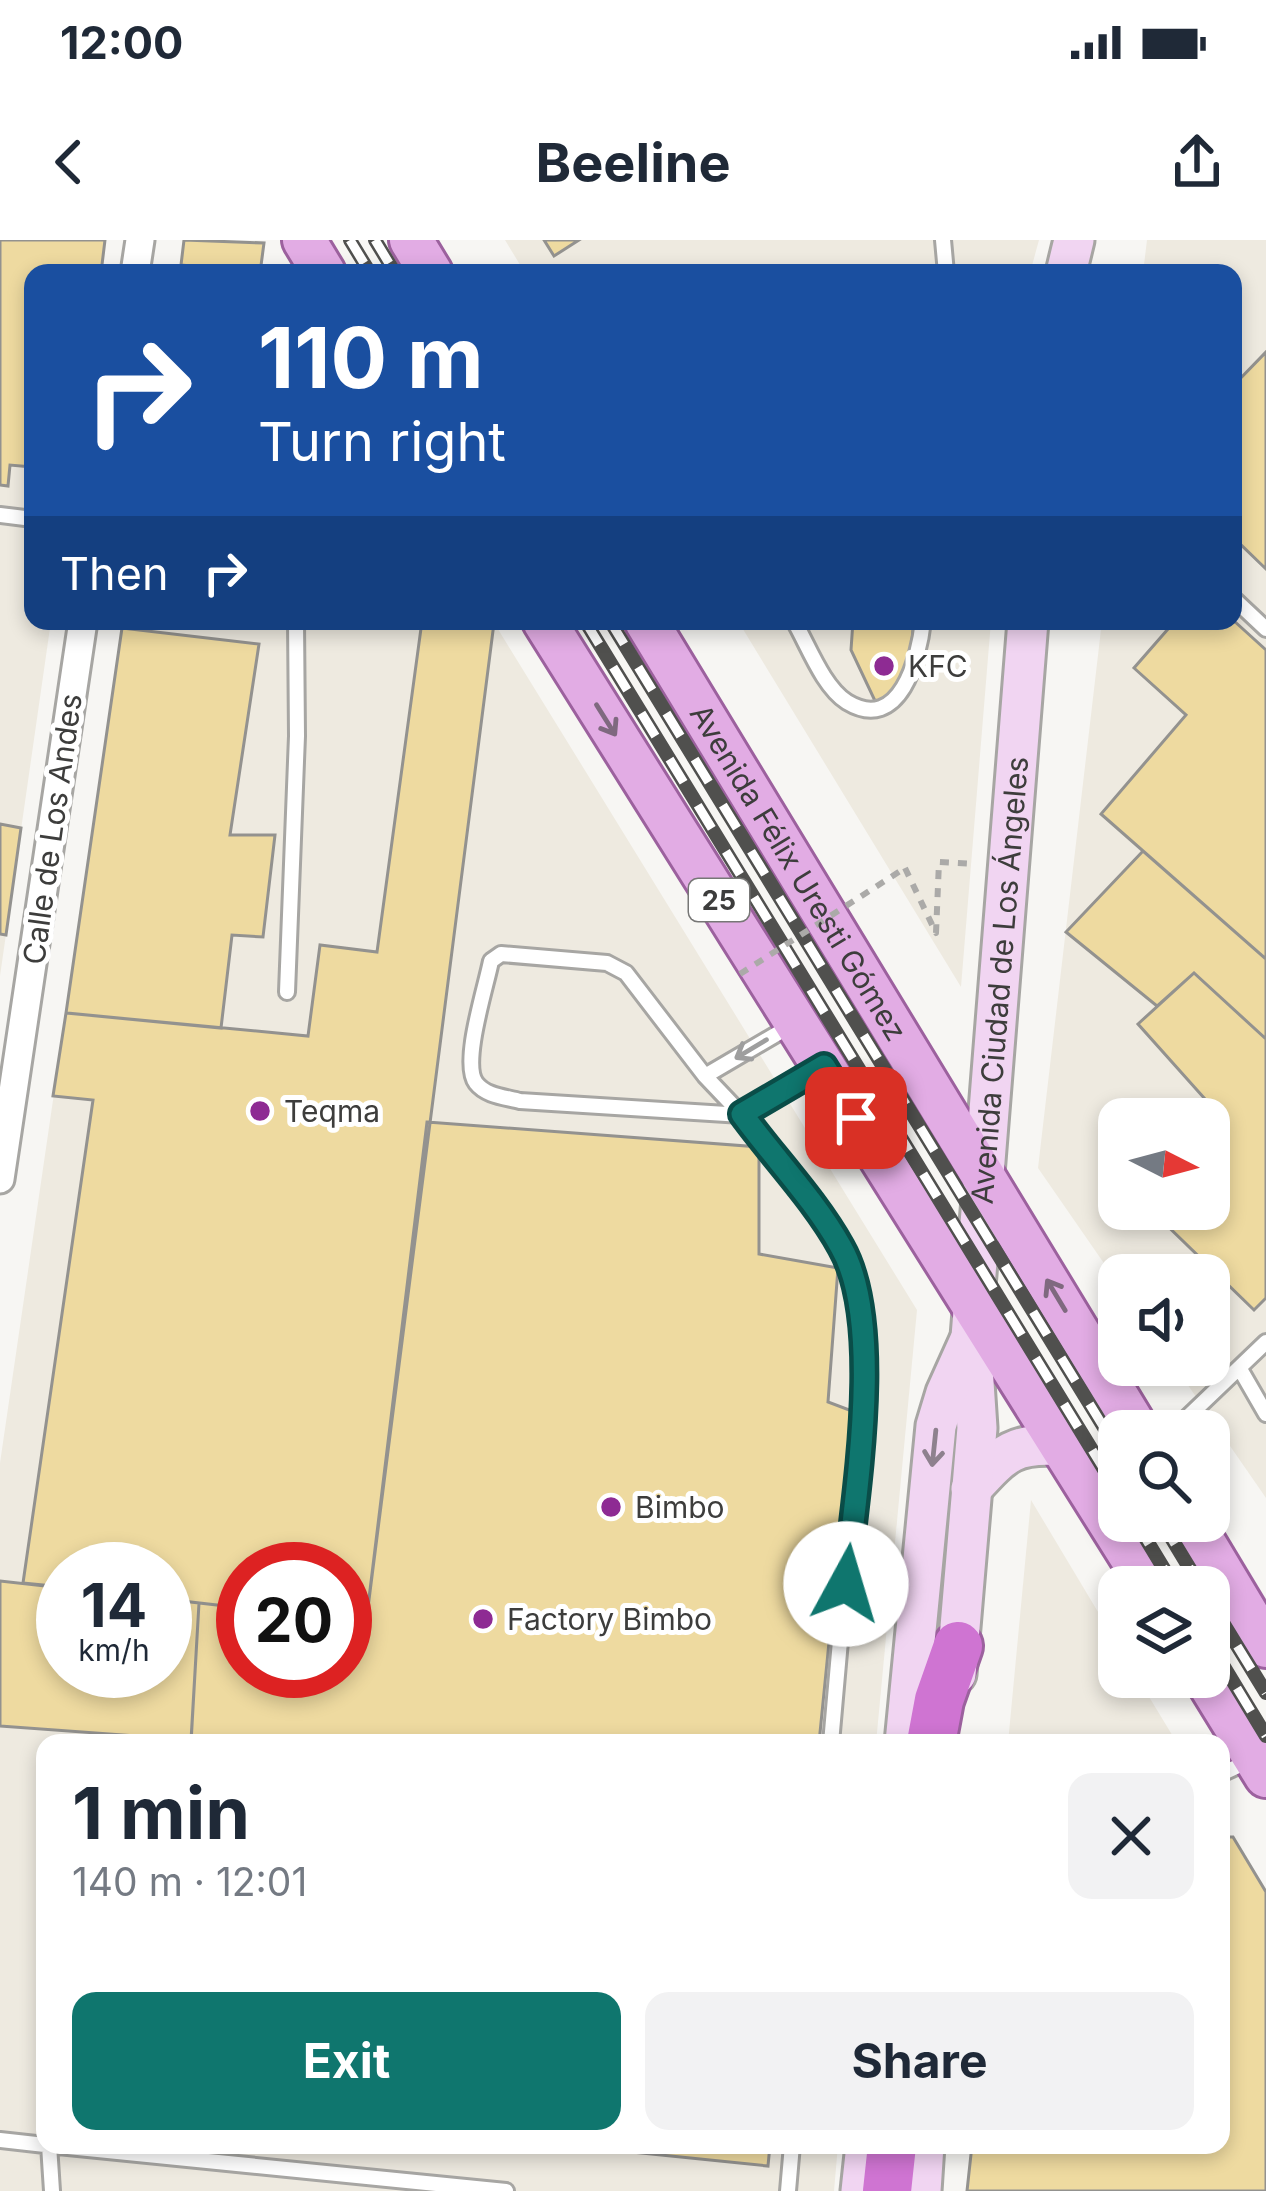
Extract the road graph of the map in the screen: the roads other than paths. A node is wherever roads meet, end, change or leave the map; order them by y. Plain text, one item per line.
1 (1242, 606) edge
2 (1266, 629) edge
3 (82, 630) edge
4 (296, 630) edge
5 (550, 630) edge
6 (652, 630) edge
7 (799, 630) edge
8 (921, 630) edge
9 (1027, 630) edge
10 (286, 992) dead end
11 (796, 1022) junction
12 (824, 1066) junction
13 (705, 1076) junction
14 (742, 1114) junction
15 (984, 1174) junction
16 (0, 1179) edge
17 (972, 1320) junction
18 (1266, 1342) edge
19 (1240, 1369) junction
20 (1125, 1410) edge
21 (1196, 1410) edge
22 (1266, 1414) edge
23 (1063, 1446) junction
24 (971, 1489) junction
25 (1204, 1542) edge
26 (1137, 1566) edge
27 (958, 1646) junction
28 (1266, 1646) edge
29 (1215, 1698) edge
30 (832, 1734) edge
31 (906, 1734) edge
32 (933, 1734) edge
33 (953, 1734) edge
34 (1247, 1769) edge
35 (0, 2140) edge
36 (36, 2144) edge
37 (48, 2154) edge
38 (137, 2154) edge
39 (791, 2154) edge
40 (865, 2154) edge
41 (891, 2154) edge
42 (923, 2154) edge
43 (52, 2191) edge
44 (506, 2191) edge
45 (788, 2191) edge
46 (862, 2191) edge
47 (887, 2191) edge
48 (920, 2191) edge

1 - 2 lane
3 - 16 street, Calle de Los Andes
4 - 10 lane
5 -> 11 main road, 25
6 - 15 main road, Avenida Félix Uresti Gómez
7 - 8 lane
9 - 15 main road, Avenida Ciudad de Los Ángeles
11 - 12 main road, 25
11 -> 13 lane
12 - 14 lane
12 - 17 main road, 25
13 - 14 lane
13 - 14 lane
14 - 30 lane
15 - 17 main road, Avenida Ciudad de Los Ángeles
20 -> 15 main road, Avenida Félix Uresti Gómez
17 - 23 main road, 25
17 - 24 main road, Avenida Ciudad de Los Ángeles
17 -> 31 main road, Avenida Ciudad de Los Ángeles
18 - 19 lane
19 - 21 lane
19 - 22 lane
23 - 24 main road
23 - 26 main road, 25
24 - 27 main road, Avenida Ciudad de Los Ángeles
25 - 28 main road
27 - 32 highway
27 - 33 main road, Avenida Ciudad de Los Ángeles
29 - 34 main road
35 - 36 lane
37 - 43 lane
38 - 44 lane
39 - 45 lane
40 - 46 main road
41 - 47 highway
42 - 48 main road

